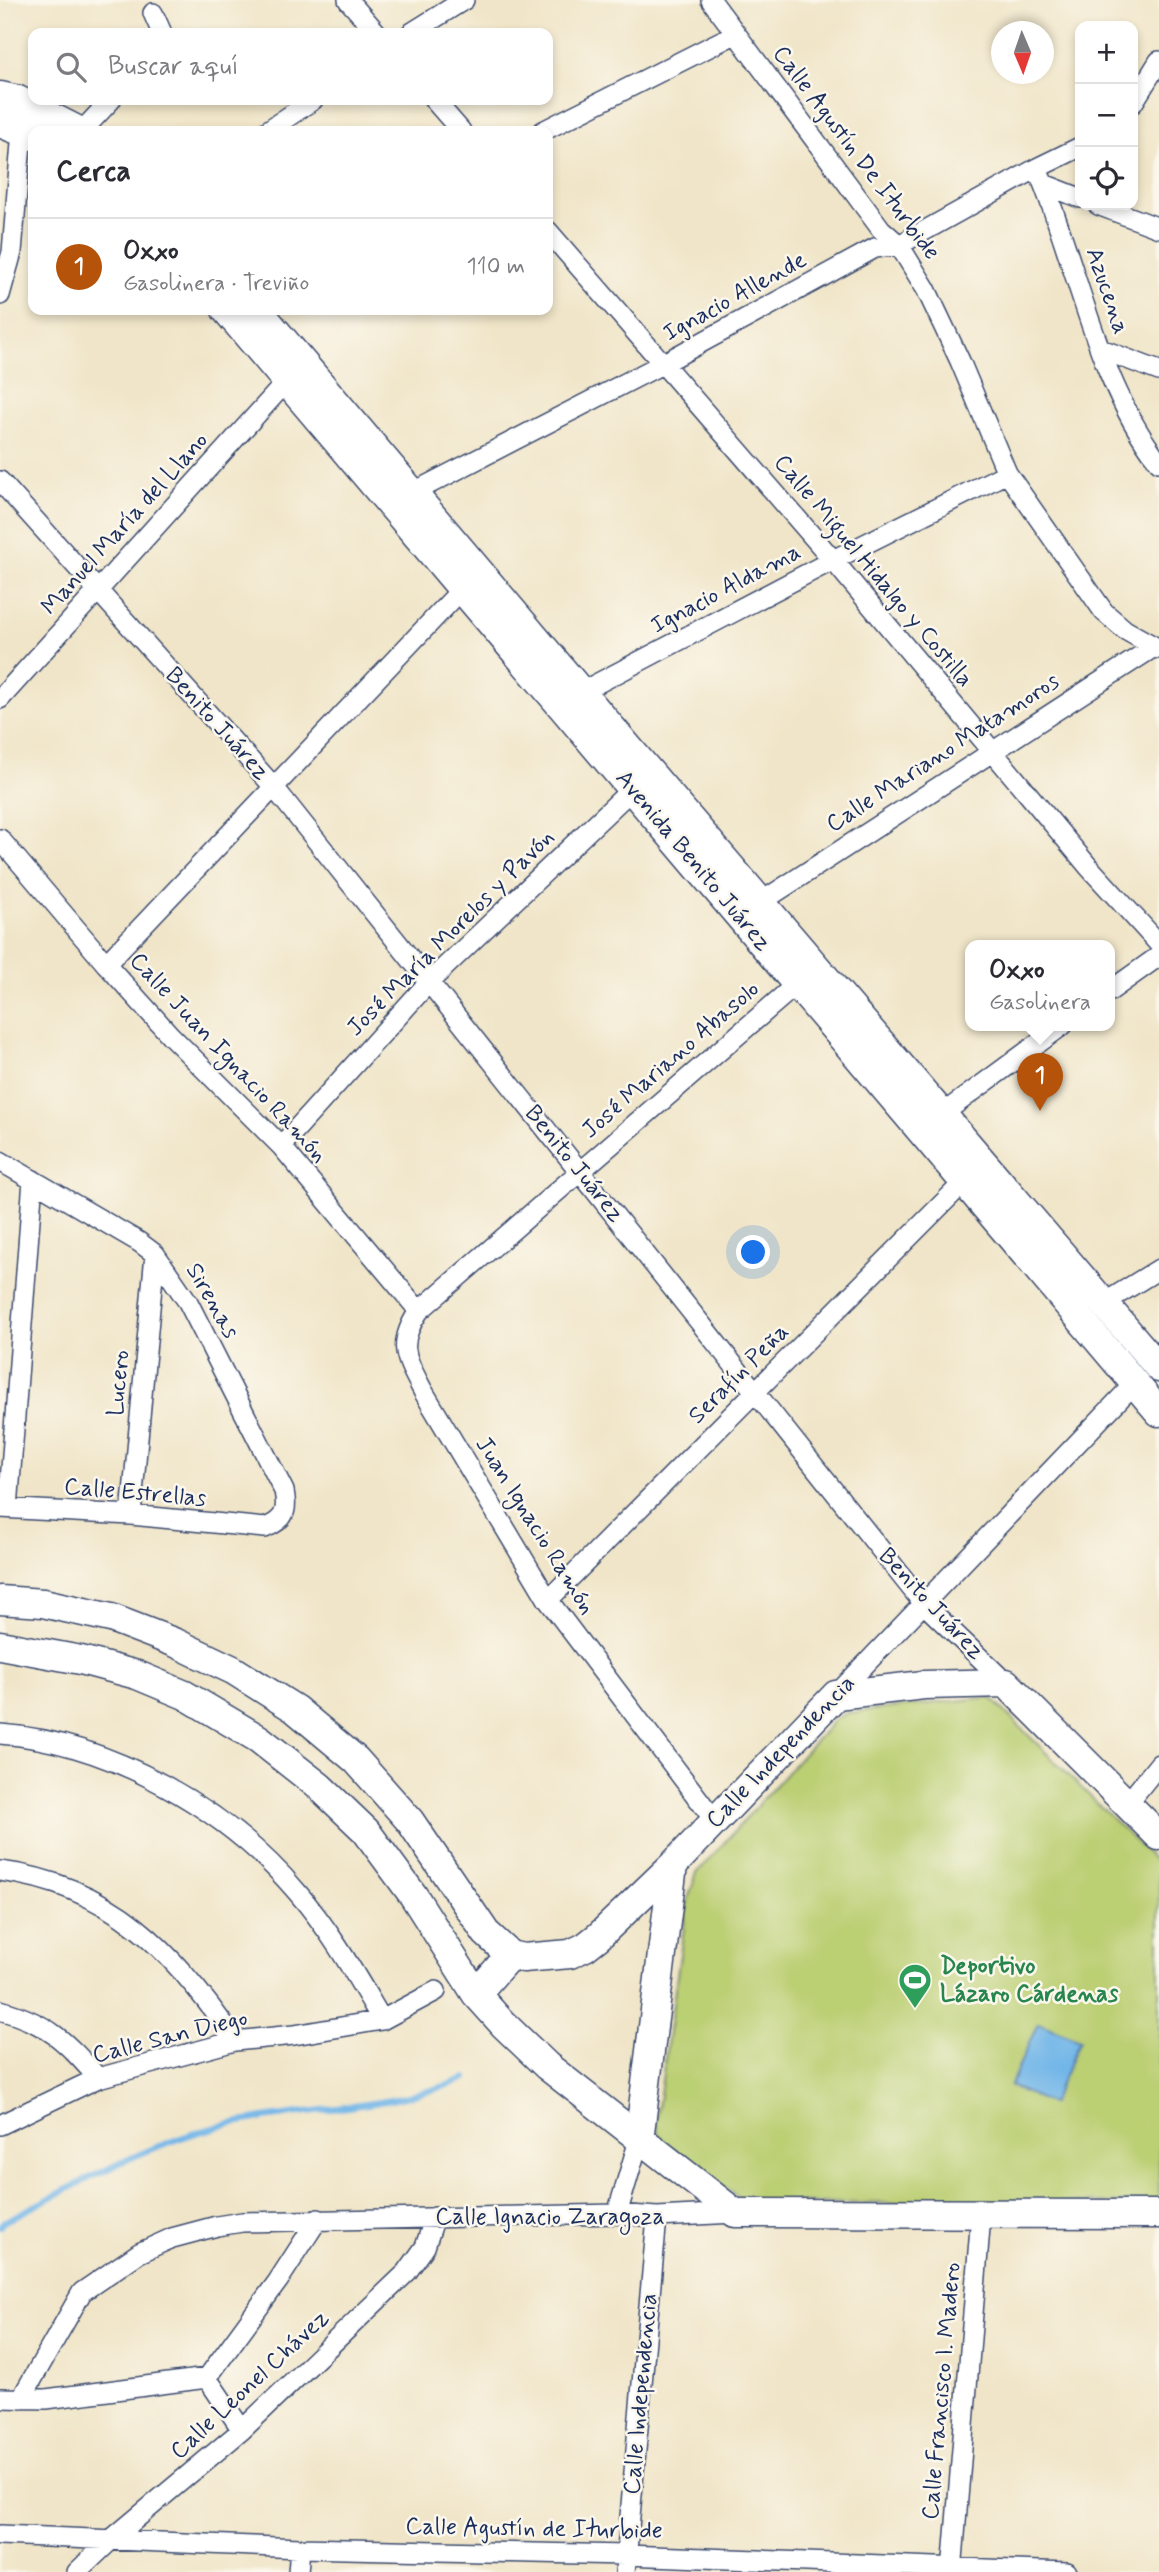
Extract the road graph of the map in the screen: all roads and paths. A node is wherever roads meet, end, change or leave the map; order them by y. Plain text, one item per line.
1 (348, 0) edge
2 (464, 0) edge
3 (711, 0) edge
4 (153, 13) dead end
5 (160, 28) edge
6 (373, 28) edge
7 (419, 28) edge
8 (735, 33) junction
9 (1159, 61) edge
10 (1153, 84) edge
11 (0, 96) edge
12 (1138, 98) edge
13 (28, 105) edge
14 (28, 105) edge
15 (106, 105) edge
16 (306, 105) edge
17 (438, 105) edge
18 (70, 126) edge
19 (85, 126) edge
20 (274, 126) edge
21 (457, 126) edge
22 (553, 126) edge
23 (19, 130) edge
24 (1075, 151) edge
25 (1040, 176) junction
26 (1075, 195) edge
27 (1111, 210) edge
28 (1159, 228) edge
29 (553, 237) edge
30 (899, 246) junction
31 (0, 295) edge
32 (230, 315) edge
33 (262, 315) edge
34 (1101, 349) junction
35 (664, 363) junction
36 (1159, 371) edge
37 (286, 382) junction
38 (1159, 462) edge
39 (1007, 473) junction
40 (0, 481) edge
41 (412, 493) junction
42 (833, 560) junction
43 (462, 589) junction
44 (98, 590) junction
45 (1156, 648) edge
46 (582, 692) junction
47 (0, 699) edge
48 (992, 750) junction
49 (272, 786) junction
50 (632, 789) junction
51 (0, 839) edge
52 (761, 902) junction
53 (1159, 944) edge
54 (1159, 956) edge
55 (106, 964) junction
56 (428, 983) junction
57 (798, 983) junction
58 (1115, 987) edge
59 (1055, 1031) edge
60 (933, 1121) junction
61 (281, 1146) junction
62 (0, 1161) edge
63 (580, 1170) junction
64 (33, 1180) junction
65 (964, 1182) junction
66 (155, 1254) junction
67 (1159, 1269) edge
68 (1104, 1303) junction
69 (419, 1311) junction
70 (1159, 1367) edge
71 (1134, 1384) junction
72 (754, 1393) junction
73 (1159, 1412) edge
74 (4, 1508) edge
75 (131, 1516) junction
76 (265, 1528) joint
77 (0, 1600) edge
78 (548, 1600) junction
79 (923, 1604) junction
80 (0, 1645) edge
81 (1006, 1683) junction
82 (836, 1695) junction
83 (0, 1734) edge
84 (1159, 1764) edge
85 (1127, 1804) junction
86 (715, 1821) junction
87 (1159, 1836) edge
88 (673, 1865) junction
89 (0, 1871) edge
90 (510, 1955) junction
91 (436, 1991) dead end
92 (476, 1994) junction
93 (0, 2010) edge
94 (382, 2020) junction
95 (235, 2041) junction
96 (98, 2078) junction
97 (0, 2124) edge
98 (639, 2140) junction
99 (735, 2213) junction
100 (617, 2214) junction
101 (1159, 2214) edge
102 (981, 2215) junction
103 (435, 2217) junction
104 (657, 2217) junction
105 (318, 2219) junction
106 (207, 2378) junction
107 (0, 2398) edge
108 (21, 2399) junction
109 (242, 2430) junction
110 (0, 2535) edge
111 (113, 2539) junction
112 (300, 2548) junction
113 (625, 2564) edge
114 (952, 2570) edge
115 (77, 2572) edge
116 (298, 2572) edge
117 (1067, 2572) edge

1 - 6 street
2 - 7 street
3 - 8 street, Calle Agustín De Iturbide
4 - 5 street
8 - 22 street
8 - 30 street, Calle Agustín De Iturbide
9 - 10 street
10 - 12 street
11 - 14 main road
13 - 18 main road
15 - 19 street
16 - 20 street
17 - 21 street
23 - 31 street
24 - 25 street, Ignacio Allende
25 - 26 street
25 - 30 street, Ignacio Allende
25 - 34 street, Azucena
27 - 28 street
29 - 35 street, Calle Miguel Hidalgo y Costilla
30 - 35 street, Ignacio Allende
30 - 39 street, Calle Agustín De Iturbide
32 - 37 main road, Avenida Benito Juárez
33 - 41 main road, Avenida Benito Juárez
34 - 36 street
34 - 38 street, Azucena
35 - 41 street, Ignacio Allende
35 - 42 street, Calle Miguel Hidalgo y Costilla
37 - 43 main road, Avenida Benito Juárez
37 - 44 street, Manuel María del Llano
39 - 42 street, Ignacio Aldama
39 - 45 street, Calle Agustín De Iturbide
40 - 44 street, Benito Juárez
41 - 46 main road, Avenida Benito Juárez
42 - 46 street, Ignacio Aldama
42 - 48 street, Calle Miguel Hidalgo y Costilla
43 - 49 street
43 - 50 main road, Avenida Benito Juárez
44 - 47 street, Manuel María del Llano
44 - 49 street, Benito Juárez
45 - 48 street, Calle Mariano Matamoros
46 - 52 main road, Avenida Benito Juárez
48 - 52 street, Calle Mariano Matamoros
48 - 53 street, Calle Miguel Hidalgo y Costilla
49 - 55 street
49 - 56 street, Benito Juárez
50 - 56 street, José María Morelos y Pavón
50 - 57 main road, Avenida Benito Juárez
51 - 55 street, Calle Juan Ignacio Ramón
52 - 60 main road, Avenida Benito Juárez
54 - 58 street
55 - 61 street, Calle Juan Ignacio Ramón
56 - 61 street, José María Morelos y Pavón
56 - 63 street, Benito Juárez
57 - 60 main road, Avenida Benito Juárez
57 - 63 street, José Mariano Abasolo
59 - 60 street
60 - 65 main road, Avenida Benito Juárez
60 - 68 main road, Avenida Benito Juárez
61 - 69 street, Calle Juan Ignacio Ramón
62 - 64 street, Sirenas
63 - 69 street, José Mariano Abasolo
63 - 72 street, Benito Juárez
64 - 66 street, Sirenas
64 - 74 street
65 - 71 main road, Avenida Benito Juárez
65 - 72 street, Serafín Peña
66 - 75 street, Lucero
66 - 76 street, Sirenas
67 - 68 street
68 - 70 main road, Avenida Benito Juárez
69 - 78 street, Juan Ignacio Ramón
71 - 73 main road, Avenida Benito Juárez
71 - 79 street, Calle Independencia
72 - 78 street, Serafín Peña
72 - 79 street, Benito Juárez
74 - 75 street, Calle Estrellas
75 - 76 street, Calle Estrellas
77 - 90 main road
78 - 86 street, Juan Ignacio Ramón
79 - 81 street, Benito Juárez
79 - 82 street, Calle Independencia
80 - 92 main road
81 - 82 main road
81 - 85 main road, Benito Juárez
82 - 86 main road, Calle Independencia
83 - 94 street
84 - 85 street
85 - 87 main road, Benito Juárez
86 - 88 main road, Calle Independencia
88 - 90 main road, Calle Independencia
88 - 98 main road
89 - 95 street
90 - 92 main road
91 - 94 street, Calle San Diego
92 - 98 main road
93 - 96 street
94 - 95 street, Calle San Diego
95 - 96 street, Calle San Diego
96 - 97 street, Calle San Diego
98 - 99 main road
98 - 100 street
99 - 102 main road, Calle Ignacio Zaragoza
99 - 104 street, Calle Ignacio Zaragoza
100 - 103 street, Calle Ignacio Zaragoza
100 - 104 street, Calle Ignacio Zaragoza
101 - 102 main road, Calle Ignacio Zaragoza
102 - 114 street, Calle Francisco I. Madero
103 - 105 street, Calle Ignacio Zaragoza
103 - 109 street, Calle Leonel Chávez
104 - 113 street, Calle Independencia
105 - 106 street
105 - 108 street, Calle Ignacio Zaragoza
106 - 108 street
106 - 109 street
107 - 108 street
109 - 111 street, Calle Leonel Chávez
110 - 111 street, Calle Agustín de Iturbide
111 - 112 street, Calle Agustín de Iturbide
111 - 115 street, Calle Leonel Chávez
112 - 113 street, Calle Agustín de Iturbide
112 - 116 street
113 - 114 street, Calle Agustín de Iturbide
114 - 117 street, Calle Agustín de Iturbide

